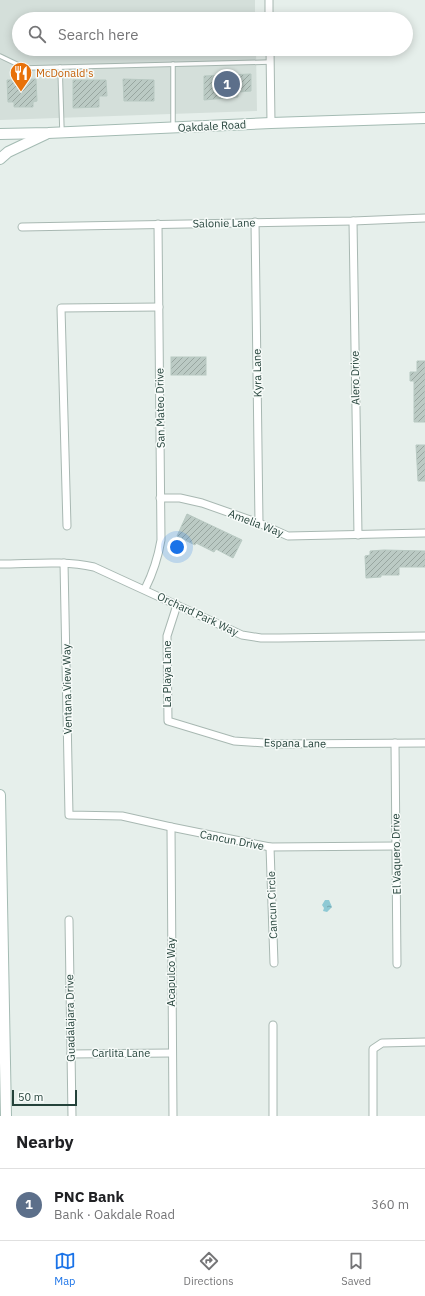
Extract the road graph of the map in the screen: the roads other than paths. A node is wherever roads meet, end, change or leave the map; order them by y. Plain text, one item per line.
1 (269, 0) edge
2 (269, 12) edge
3 (0, 56) edge
4 (270, 56) edge
5 (270, 62) junction
6 (173, 64) junction
7 (60, 67) junction
8 (425, 118) edge
9 (271, 123) junction
10 (173, 127) junction
11 (48, 133) junction
12 (62, 133) junction
13 (0, 134) edge
14 (0, 159) edge
15 (425, 218) edge
16 (353, 221) junction
17 (255, 222) junction
18 (158, 224) junction
19 (22, 227) dead end
20 (159, 307) junction
21 (160, 498) junction
22 (259, 524) junction
23 (67, 526) dead end
24 (425, 533) edge
25 (358, 535) junction
26 (64, 563) junction
27 (0, 564) edge
28 (145, 590) junction
29 (177, 605) junction
30 (425, 636) edge
31 (168, 721) joint
32 (395, 743) junction
33 (425, 743) edge
34 (0, 795) edge
35 (69, 815) joint
36 (171, 827) junction
37 (396, 846) junction
38 (270, 848) junction
39 (1, 870) edge
40 (69, 920) dead end
41 (274, 963) dead end
42 (397, 964) dead end
43 (273, 1025) dead end
44 (425, 1042) edge
45 (172, 1053) junction
46 (71, 1054) junction
47 (6, 1116) edge
48 (72, 1116) edge
49 (173, 1116) edge
50 (273, 1116) edge
51 (373, 1116) edge

1 - 2 street
3 - 7 lane
4 - 5 street
5 - 6 lane
5 - 9 street
6 - 7 lane
6 - 10 lane
7 - 12 lane
8 - 9 main road, Oakdale Road
9 - 10 main road, Oakdale Road
10 - 12 main road, Oakdale Road
11 - 12 main road, Oakdale Road
11 - 13 main road, Oakdale Road
11 - 14 main road
15 - 16 street, Salonie Lane
16 - 17 street, Salonie Lane
16 - 25 street, Alero Drive
17 - 18 street, Salonie Lane
17 - 22 street, Kyra Lane
18 - 19 street, Salonie Lane
18 - 20 street, San Mateo Drive
20 - 21 street, San Mateo Drive
20 - 23 street
21 - 22 street, Amelia Way
21 - 28 street, San Mateo Drive
22 - 25 street, Amelia Way
24 - 25 street, Amelia Way
26 - 27 street, Orchard Park Way
26 - 28 street, Orchard Park Way
26 - 35 street, Ventana View Way
28 - 29 street, Orchard Park Way
29 - 30 street, Orchard Park Way
29 - 31 street, La Playa Lane
31 - 32 street, Espana Lane
32 - 33 street, Espana Lane
32 - 37 street, El Vaquero Drive
34 - 39 main road
35 - 36 street, Cancun Drive
36 - 38 street, Cancun Drive
36 - 45 street, Acapulco Way
37 - 38 street, Cancun Drive
37 - 42 street, El Vaquero Drive
38 - 41 street, Cancun Circle
39 - 47 main road
40 - 46 street, Guadalajara Drive
43 - 50 street
44 - 51 street
45 - 46 street, Carlita Lane
45 - 49 street, Acapulco Way
46 - 48 street, Guadalajara Drive

